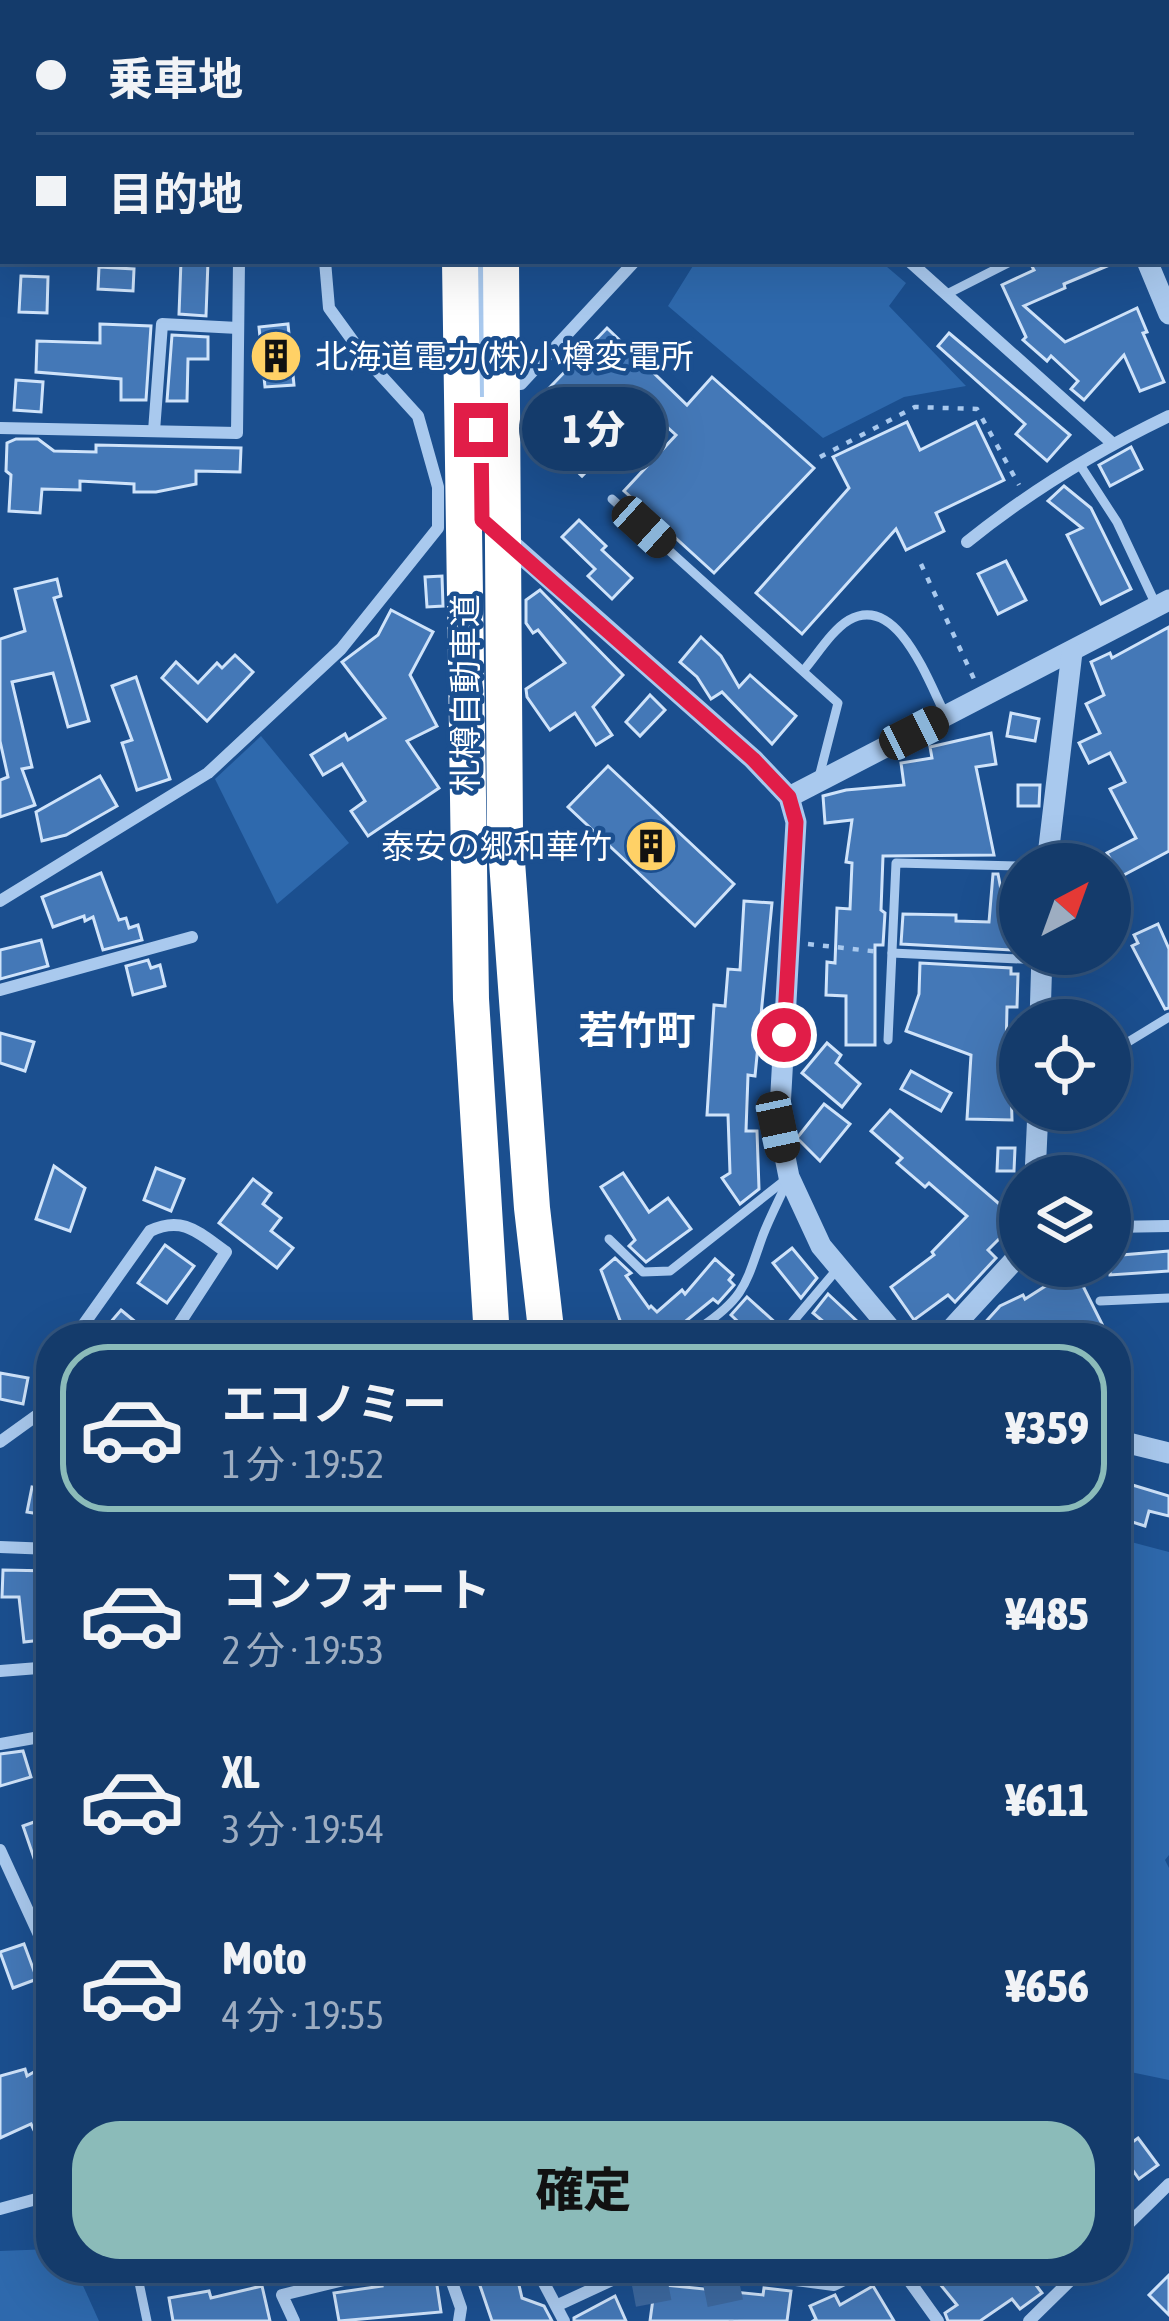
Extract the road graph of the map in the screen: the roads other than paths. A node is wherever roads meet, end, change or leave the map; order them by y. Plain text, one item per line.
1 (239, 264) edge
2 (325, 264) edge
3 (501, 264) edge
4 (632, 264) edge
5 (913, 264) edge
6 (1006, 264) edge
7 (1148, 264) edge
8 (465, 265) edge
9 (947, 293) junction
10 (1169, 314) edge
11 (238, 328) junction
12 (480, 385) junction
13 (1169, 416) edge
14 (0, 428) edge
15 (154, 431) junction
16 (1112, 443) junction
17 (1079, 465) junction
18 (612, 499) dead end
19 (967, 542) dead end
20 (1163, 603) edge
21 (1072, 652) junction
22 (804, 670) junction
23 (946, 716) junction
24 (818, 782) junction
25 (789, 797) junction
26 (488, 835) junction
27 (1049, 843) edge
28 (999, 865) edge
29 (0, 901) edge
30 (192, 937) dead end
31 (892, 953) junction
32 (999, 956) edge
33 (0, 990) edge
34 (1169, 1017) edge
35 (888, 1040) dead end
36 (1131, 1040) edge
37 (789, 1178) junction
38 (1169, 1226) edge
39 (1131, 1227) edge
40 (609, 1239) dead end
41 (839, 1268) junction
42 (999, 1277) edge
43 (1169, 1298) edge
44 (1100, 1301) dead end
45 (85, 1323) edge
46 (180, 1323) edge
47 (491, 1323) edge
48 (545, 1323) edge
49 (707, 1323) edge
50 (792, 1323) edge
51 (885, 1323) edge
52 (957, 1323) edge
53 (36, 1415) edge
54 (0, 1442) edge
55 (1131, 1444) edge
56 (1169, 1453) edge
57 (0, 1547) edge
58 (36, 1549) edge
59 (36, 1668) edge
60 (0, 1671) edge
61 (36, 1738) edge
62 (0, 1744) edge
63 (0, 1850) edge
64 (36, 1928) edge
65 (1169, 2184) edge
66 (36, 2199) edge
67 (0, 2209) edge
68 (1131, 2216) edge
69 (139, 2283) edge
70 (331, 2283) edge
71 (452, 2283) edge
72 (545, 2283) edge
73 (606, 2283) edge
74 (910, 2283) edge
75 (1068, 2283) edge
76 (558, 2305) junction
77 (147, 2321) edge
78 (294, 2321) edge
79 (459, 2321) edge
80 (564, 2321) edge
81 (938, 2321) edge
82 (1029, 2321) edge

1 - 11 street
2 - 29 street
3 - 26 highway, 札樽自動車道, bridge
4 - 12 street
5 - 9 street
6 - 9 lane
7 - 10 street
8 - 12 street
8 - 26 highway, 札樽自動車道
9 - 16 street
11 - 15 street
11 - 15 street
12 - 25 street
13 - 16 street
14 - 15 street
16 - 17 street
17 - 19 street
17 - 20 lane
18 - 22 lane
20 - 21 street
21 - 23 street
21 - 27 street
22 - 23 lane
22 - 24 lane
23 - 24 street
24 - 25 street
25 - 37 street
26 - 47 highway, 札樽自動車道
26 - 48 highway, 札樽自動車道
28 - 31 lane
30 - 33 street
31 - 32 lane
31 - 35 lane
34 - 36 lane
37 - 40 lane
37 - 41 street
37 - 49 lane
38 - 39 street
41 - 50 lane
41 - 51 street
42 - 52 street
43 - 44 lane
45 - 46 street
53 - 54 street
55 - 56 street
57 - 58 street
59 - 60 street
61 - 62 street
63 - 64 street
65 - 68 street
66 - 67 street
69 - 77 lane
70 - 78 street
71 - 79 street
72 - 76 street
73 - 76 street
74 - 81 street
75 - 82 street
76 - 80 street

